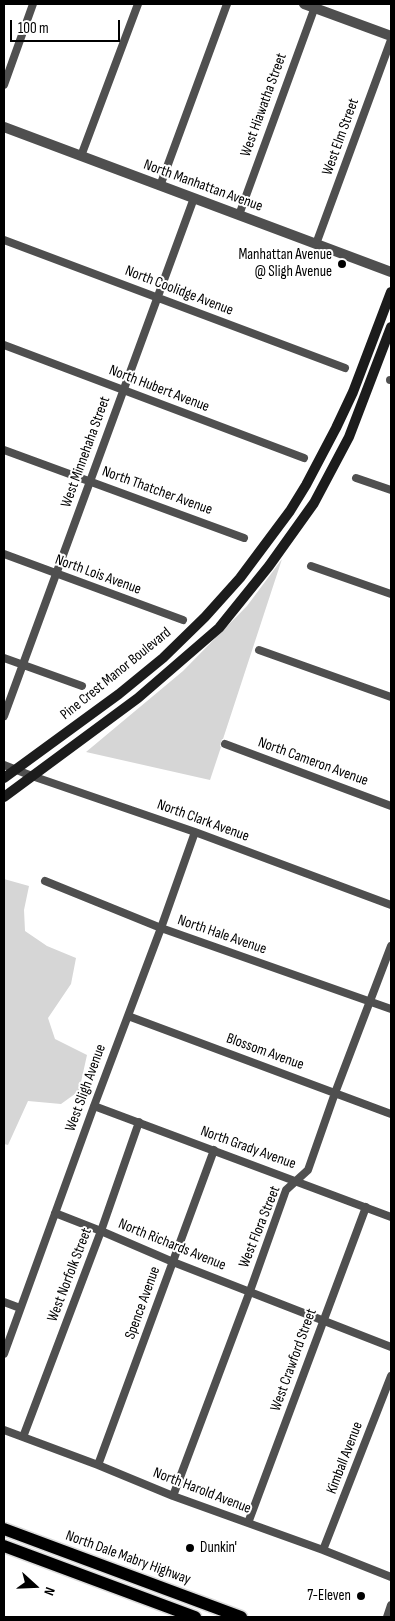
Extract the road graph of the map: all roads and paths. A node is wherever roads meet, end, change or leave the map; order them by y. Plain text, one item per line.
1 (33, 4) edge
2 (138, 4) edge
3 (227, 4) edge
4 (312, 5) edge
5 (391, 36) edge
6 (391, 40) edge
7 (4, 85) edge
8 (4, 127) edge
9 (81, 156) junction
10 (160, 186) junction
11 (194, 198) junction
12 (239, 215) junction
13 (4, 240) edge
14 (316, 244) junction
15 (391, 272) edge
16 (391, 292) edge
17 (158, 298) junction
18 (391, 327) edge
19 (4, 345) edge
20 (345, 368) dead end
21 (124, 390) junction
22 (4, 450) edge
23 (304, 458) dead end
24 (356, 478) dead end
25 (90, 482) junction
26 (391, 490) edge
27 (244, 538) dead end
28 (4, 554) edge
29 (311, 566) dead end
30 (56, 574) junction
31 (391, 594) edge
32 (183, 620) dead end
33 (259, 650) dead end
34 (4, 658) edge
35 (22, 665) junction
36 (82, 686) dead end
37 (391, 696) edge
38 (4, 716) edge
39 (225, 744) dead end
40 (4, 765) edge
41 (16, 770) junction
42 (32, 776) junction
43 (4, 778) edge
44 (4, 797) edge
45 (391, 806) edge
46 (195, 832) junction
47 (45, 881) dead end
48 (391, 905) edge
49 (161, 928) junction
50 (391, 946) edge
51 (370, 1001) junction
52 (391, 1009) edge
53 (128, 1016) junction
54 (335, 1093) junction
55 (94, 1106) junction
56 (391, 1114) edge
57 (139, 1122) junction
58 (214, 1150) junction
59 (297, 1181) junction
60 (366, 1207) junction
61 (55, 1213) junction
62 (391, 1217) edge
63 (101, 1230) junction
64 (173, 1262) junction
65 (250, 1291) junction
66 (4, 1302) edge
67 (20, 1308) junction
68 (323, 1320) junction
69 (391, 1346) edge
70 (4, 1354) edge
71 (391, 1376) edge
72 (4, 1430) edge
73 (23, 1437) junction
74 (98, 1465) junction
75 (173, 1496) junction
76 (248, 1524) junction
77 (4, 1530) edge
78 (4, 1537) edge
79 (4, 1546) edge
80 (324, 1550) junction
81 (69, 1554) junction
82 (52, 1564) junction
83 (391, 1577) edge
84 (192, 1599) junction
85 (391, 1605) edge
86 (195, 1617) edge
87 (241, 1617) edge
88 (387, 1617) edge

1 - 7 street
2 - 9 street
3 - 10 street
4 - 5 street
4 - 12 street, West Hiawatha Street
6 - 14 street, West Elm Street
8 - 9 street, North Manhattan Avenue
9 - 10 street, North Manhattan Avenue
10 - 11 street, North Manhattan Avenue
11 - 12 street, North Manhattan Avenue
11 - 17 street, West Minnehaha Street
12 - 14 street, North Manhattan Avenue
13 - 17 street, North Coolidge Avenue
14 - 15 street, North Manhattan Avenue
16 - 41 main road, Pine Crest Manor Boulevard
17 - 20 street, North Coolidge Avenue
17 - 21 street, West Minnehaha Street
18 - 42 main road, Pine Crest Manor Boulevard
19 - 21 street, North Hubert Avenue
21 - 23 street, North Hubert Avenue
21 - 25 street, West Minnehaha Street
22 - 25 street, North Thatcher Avenue
24 - 26 street
25 - 27 street, North Thatcher Avenue
25 - 30 street, West Minnehaha Street
28 - 30 street, North Lois Avenue
29 - 31 street
30 - 32 street, North Lois Avenue
30 - 35 street, West Minnehaha Street
33 - 37 street
34 - 35 street
35 - 36 street
35 - 38 street, West Minnehaha Street
39 - 45 street, North Cameron Avenue
40 - 41 street, North Clark Avenue
41 - 42 street, North Clark Avenue
41 - 43 main road, Pine Crest Manor Boulevard
42 - 44 main road, Pine Crest Manor Boulevard
42 - 46 street, North Clark Avenue
46 - 48 street, North Clark Avenue
46 - 49 street, West Sligh Avenue
47 - 49 street, North Hale Avenue
49 - 51 street, North Hale Avenue
49 - 53 street, West Sligh Avenue
50 - 51 street, West Flora Street
51 - 52 street, North Hale Avenue
51 - 54 street, West Flora Street
53 - 54 street, Blossom Avenue
53 - 55 street, West Sligh Avenue
54 - 56 street, Blossom Avenue
54 - 59 street, West Flora Street
55 - 57 street, North Grady Avenue
55 - 61 street, West Sligh Avenue
57 - 58 street, North Grady Avenue
57 - 63 street, West Norfolk Street
58 - 59 street, North Grady Avenue
58 - 64 street, Spence Avenue
59 - 60 street, North Grady Avenue
59 - 65 street, West Flora Street
60 - 62 street, North Grady Avenue
60 - 68 street, West Crawford Street
61 - 63 street, North Richards Avenue
61 - 67 street, West Sligh Avenue
63 - 64 street, North Richards Avenue
63 - 73 street, West Norfolk Street
64 - 65 street, North Richards Avenue
64 - 74 street, Spence Avenue
65 - 68 street, North Richards Avenue
65 - 75 street, West Flora Street
66 - 67 street
67 - 70 street, West Sligh Avenue
68 - 69 street, North Richards Avenue
68 - 76 street, West Crawford Street
71 - 80 street, Kimball Avenue
72 - 73 street, North Harold Avenue
73 - 74 street, North Harold Avenue
74 - 75 street, North Harold Avenue
75 - 76 street, North Harold Avenue
76 - 80 street, North Harold Avenue
77 - 81 main road, North Dale Mabry Highway
78 - 81 main road
79 - 82 main road
80 - 83 street, North Harold Avenue
81 - 84 main road, North Dale Mabry Highway
82 - 84 main road
82 - 86 main road
84 - 87 main road, North Dale Mabry Highway
85 - 88 street

